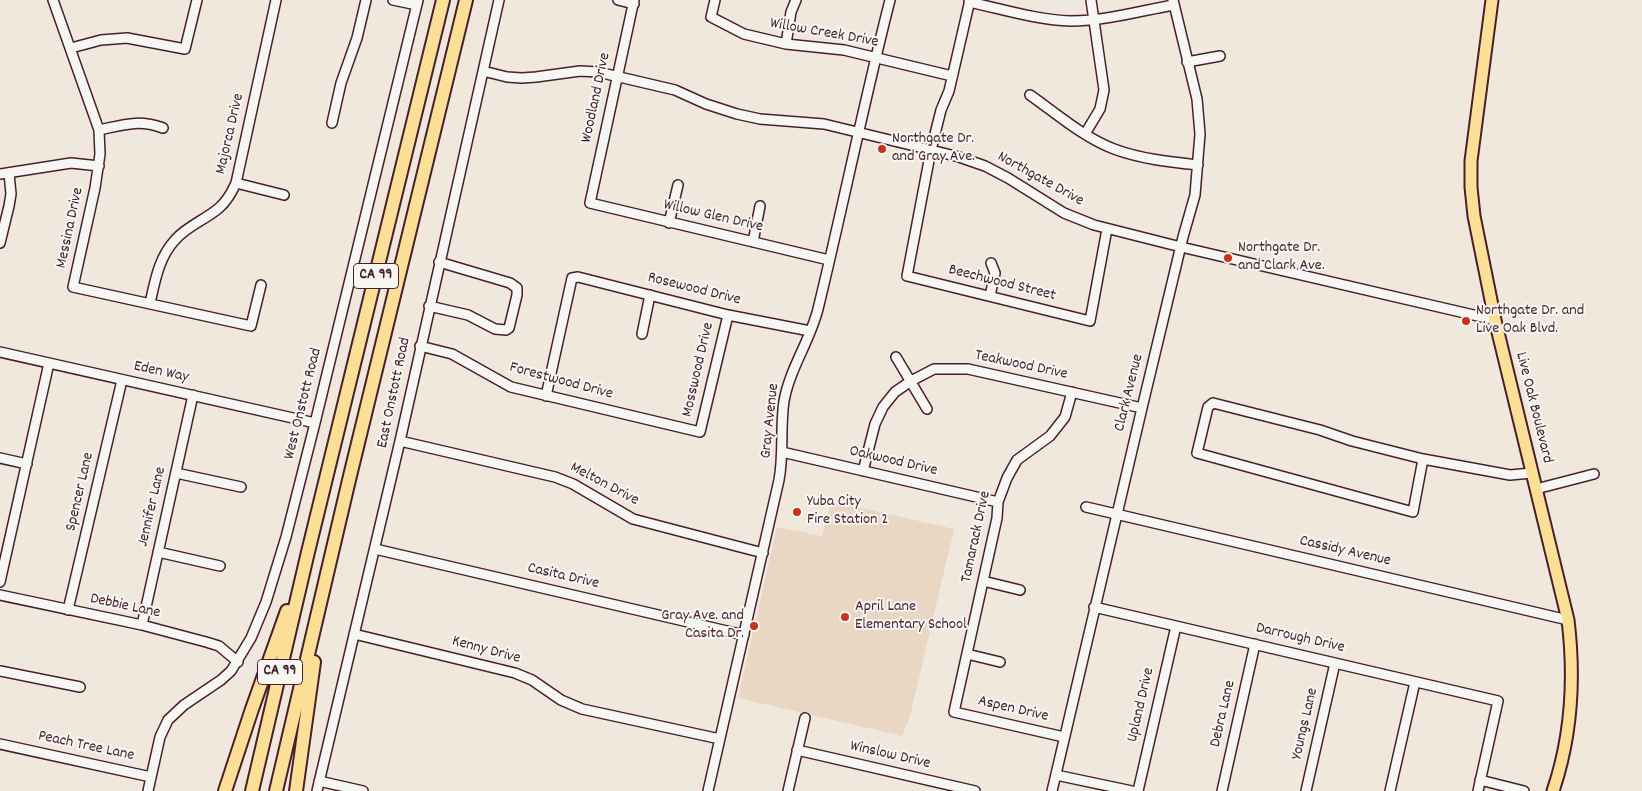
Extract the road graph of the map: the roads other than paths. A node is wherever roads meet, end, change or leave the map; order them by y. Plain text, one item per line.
1 (53, 0) edge
2 (197, 0) edge
3 (276, 0) edge
4 (366, 0) edge
5 (393, 0) edge
6 (443, 0) edge
7 (466, 0) edge
8 (499, 0) edge
9 (618, 0) edge
10 (715, 0) edge
11 (796, 0) edge
12 (890, 0) edge
13 (1091, 0) edge
14 (1492, 0) edge
15 (969, 1) edge
16 (634, 2) edge
17 (1173, 2) edge
18 (417, 3) edge
19 (1094, 20) junction
20 (786, 44) junction
21 (71, 48) junction
22 (1220, 56) dead end
23 (875, 58) junction
24 (1187, 62) junction
25 (483, 71) junction
26 (618, 76) junction
27 (952, 76) junction
28 (1030, 95) dead end
29 (332, 123) dead end
30 (163, 128) dead end
31 (99, 130) junction
32 (858, 133) junction
33 (1085, 134) junction
34 (931, 150) junction
35 (1198, 165) junction
36 (98, 166) junction
37 (5, 173) edge
38 (236, 183) junction
39 (678, 185) dead end
40 (284, 195) dead end
41 (590, 203) joint
42 (760, 206) dead end
43 (669, 223) junction
44 (1107, 229) junction
45 (752, 242) junction
46 (0, 243) edge
47 (1180, 247) junction
48 (829, 260) junction
49 (439, 262) junction
50 (991, 263) dead end
51 (261, 285) dead end
52 (650, 295) junction
53 (990, 296) junction
54 (150, 303) junction
55 (429, 306) junction
56 (728, 315) junction
57 (1495, 320) junction
58 (810, 331) junction
59 (642, 334) dead end
60 (420, 346) junction
61 (0, 352) edge
62 (896, 357) dead end
63 (48, 363) junction
64 (122, 380) junction
65 (911, 381) junction
66 (1072, 392) junction
67 (193, 395) junction
68 (546, 396) junction
69 (927, 408) dead end
70 (1142, 408) junction
71 (315, 423) junction
72 (700, 432) joint
73 (400, 441) junction
74 (782, 452) junction
75 (0, 458) edge
76 (1423, 459) junction
77 (27, 464) junction
78 (863, 471) junction
79 (176, 473) junction
80 (1532, 473) junction
81 (1594, 474) dead end
82 (349, 480) junction
83 (242, 487) dead end
84 (1536, 489) junction
85 (998, 502) junction
86 (1086, 507) dead end
87 (1116, 514) junction
88 (375, 549) junction
89 (158, 552) junction
90 (308, 552) junction
91 (763, 553) junction
92 (220, 566) dead end
93 (983, 581) junction
94 (0, 582) edge
95 (1020, 590) dead end
96 (0, 595) edge
97 (1094, 606) junction
98 (68, 610) junction
99 (1568, 620) junction
100 (142, 625) junction
101 (1176, 626) junction
102 (354, 634) junction
103 (744, 635) junction
104 (1255, 644) junction
105 (967, 654) junction
106 (238, 662) junction
107 (1000, 662) dead end
108 (1335, 663) junction
109 (0, 671) edge
110 (1415, 682) junction
111 (80, 688) dead end
112 (954, 712) joint
113 (805, 718) dead end
114 (1064, 737) junction
115 (720, 739) junction
116 (0, 744) edge
117 (797, 750) junction
118 (1056, 775) junction
119 (151, 777) junction
120 (1480, 780) junction
121 (319, 781) junction
122 (148, 791) edge
123 (226, 791) edge
124 (252, 791) edge
125 (276, 791) edge
126 (296, 791) edge
127 (317, 791) edge
128 (363, 791) edge
129 (708, 791) edge
130 (788, 791) edge
131 (976, 791) edge
132 (1052, 791) edge
133 (1132, 791) edge
134 (1138, 791) edge
135 (1222, 791) edge
136 (1306, 791) edge
137 (1390, 791) edge
138 (1478, 791) edge
139 (1524, 791) edge
140 (1553, 791) edge

1 - 21 street, Messina Drive
2 - 21 street
3 - 38 street, Majorca Drive
4 - 29 street
5 - 18 street
6 - 90 highway, CA 99
7 - 82 highway, CA 99
8 - 25 street, East Onstott Road
9 - 16 street
10 - 20 street, Willow Creek Drive
11 - 20 street
12 - 23 street, Gray Avenue
13 - 19 street
14 - 57 main road, Live Oak Boulevard
15 - 19 street
15 - 27 street
16 - 26 street, Woodland Drive
17 - 19 street
17 - 24 street, Clark Avenue
18 - 71 street, West Onstott Road
19 - 33 street
20 - 23 street, Willow Creek Drive
21 - 31 street, Messina Drive
22 - 24 street
23 - 27 street, Willow Creek Drive
23 - 32 street, Gray Avenue
24 - 35 street, Clark Avenue
25 - 26 street, Northgate Drive
25 - 49 street, East Onstott Road
26 - 32 street, Northgate Drive
26 - 41 street, Woodland Drive
27 - 34 street
28 - 33 street
30 - 31 street
31 - 36 street, Messina Drive
32 - 34 street, Northgate Drive
32 - 48 street, Gray Avenue
33 - 35 street
34 - 44 street, Northgate Drive
34 - 53 street, Beechwood Street
35 - 47 street, Clark Avenue
36 - 37 street
36 - 54 street, Messina Drive
37 - 46 street
38 - 40 street
38 - 54 street, Majorca Drive
39 - 43 street
41 - 43 street, Willow Glen Drive
42 - 45 street
43 - 45 street, Willow Glen Drive
44 - 47 street, Northgate Drive
44 - 53 street, Beechwood Street
45 - 48 street, Willow Glen Drive
47 - 57 street, Northgate Drive
47 - 70 street, Clark Avenue
48 - 58 street, Gray Avenue
49 - 55 street, East Onstott Road
49 - 55 street
50 - 53 street
51 - 54 street, Messina Drive
52 - 56 street, Rosewood Drive
52 - 59 street
52 - 68 street, Rosewood Drive
55 - 60 street, East Onstott Road
56 - 58 street, Rosewood Drive
56 - 72 street, Mosswood Drive
57 - 80 main road, Live Oak Boulevard
58 - 74 street, Gray Avenue
60 - 68 street, Forestwood Drive
60 - 73 street, East Onstott Road
61 - 63 street, Eden Way
62 - 65 street
63 - 64 street, Eden Way
63 - 77 street
64 - 67 street, Eden Way
64 - 98 street, Spencer Lane
65 - 66 street, Teakwood Drive
65 - 69 street
65 - 78 street, Teakwood Drive
66 - 70 street, Teakwood Drive
66 - 85 street, Tamarack Drive
67 - 71 street, Eden Way
67 - 79 street, Jennifer Lane
68 - 72 street, Forestwood Drive
70 - 87 street, Clark Avenue
71 - 106 street, West Onstott Road
73 - 88 street, East Onstott Road
73 - 91 street, Melton Drive
74 - 78 street, Oakwood Drive
74 - 91 street, Gray Avenue
75 - 77 street
76 - 76 street
76 - 80 street
77 - 94 street
78 - 85 street, Oakwood Drive
79 - 83 street
79 - 89 street, Jennifer Lane
80 - 84 main road, Live Oak Boulevard
81 - 84 street
82 - 125 highway, CA 99
82 - 126 highway
84 - 99 main road, Live Oak Boulevard
85 - 93 street, Tamarack Drive
86 - 87 street, Cassidy Avenue
87 - 97 street, Clark Avenue
87 - 99 street, Cassidy Avenue
88 - 102 street, East Onstott Road
88 - 103 street, Casita Drive
89 - 92 street
89 - 100 street, Jennifer Lane
90 - 123 highway
90 - 124 highway, CA 99
91 - 103 street, Gray Avenue
93 - 95 street
93 - 105 street, Tamarack Drive
96 - 98 street, Debbie Lane
97 - 101 street, Darrough Drive
97 - 114 street, Clark Avenue
98 - 100 street, Debbie Lane
99 - 140 main road, Live Oak Boulevard
100 - 106 street, Debbie Lane
101 - 104 street, Darrough Drive
101 - 134 street, Upland Drive
102 - 115 street, Kenny Drive
102 - 121 street, East Onstott Road
103 - 115 street, Gray Avenue
104 - 108 street, Darrough Drive
104 - 135 street, Debra Lane
105 - 107 street
105 - 112 street, Tamarack Drive
106 - 119 street, West Onstott Road
108 - 110 street, Darrough Drive
108 - 136 street, Youngs Lane
109 - 111 street
110 - 120 street, Darrough Drive
110 - 137 street
112 - 114 street, Aspen Drive
113 - 117 street
114 - 118 street, Clark Avenue
115 - 129 street, Gray Avenue
116 - 119 street, Peach Tree Lane
117 - 130 street
117 - 131 street, Winslow Drive
118 - 132 street, Clark Avenue
118 - 133 street
119 - 122 street, Peach Tree Lane
120 - 138 street
120 - 139 street
121 - 127 street, East Onstott Road
121 - 128 street

